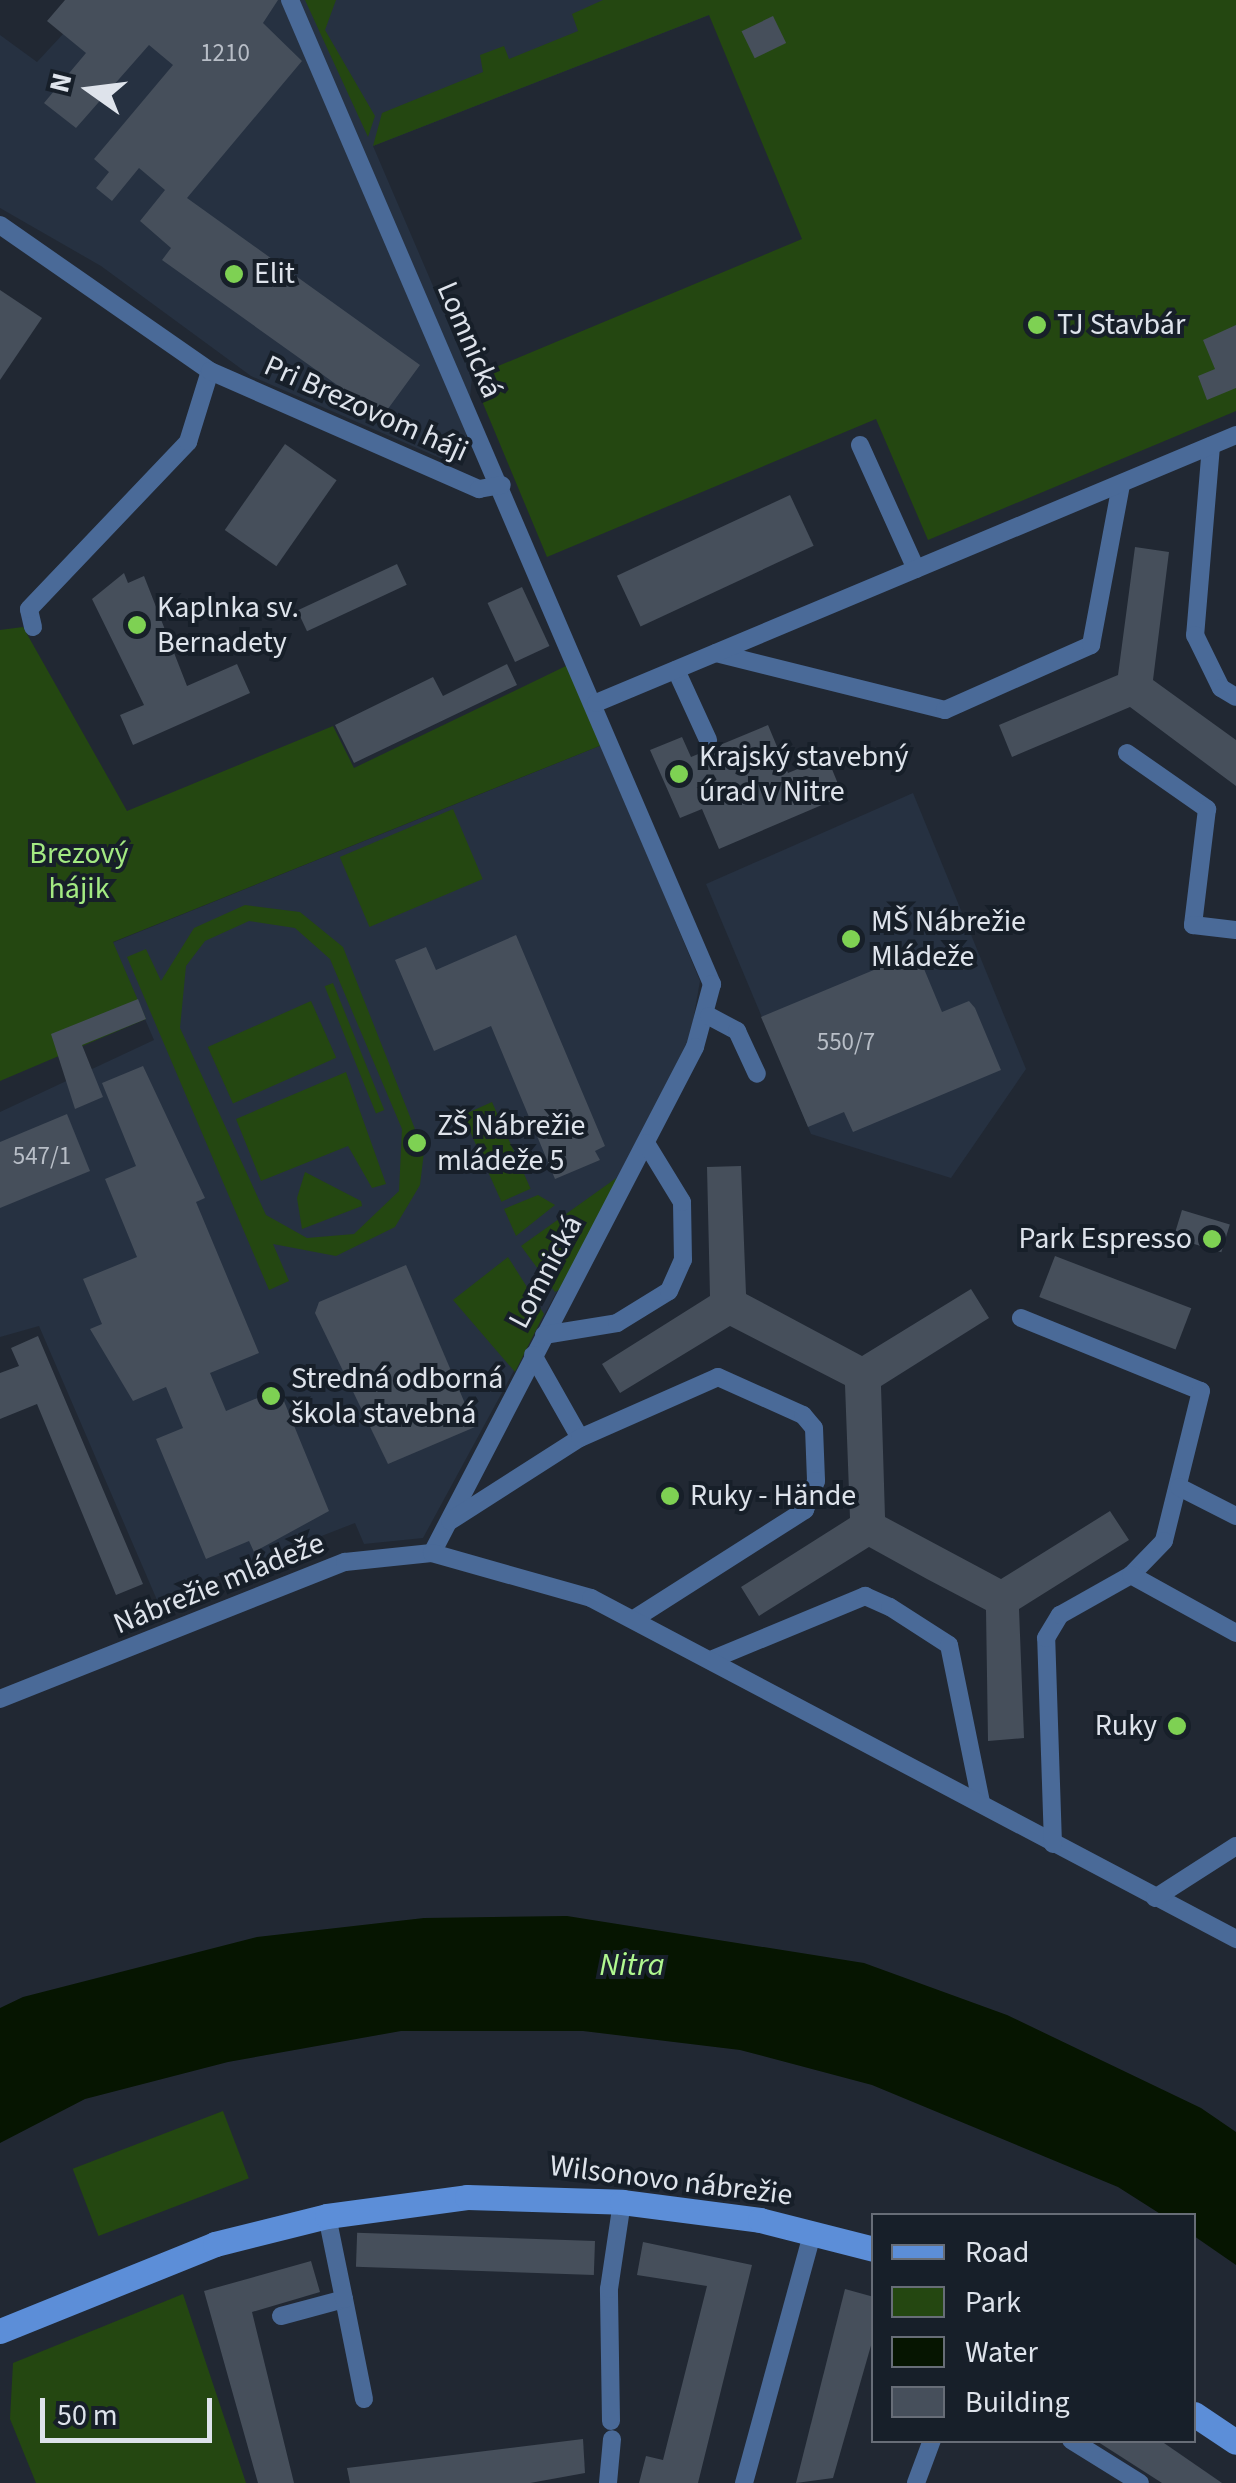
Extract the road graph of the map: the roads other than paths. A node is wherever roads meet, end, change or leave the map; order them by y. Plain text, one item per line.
1 (290, 0) edge
2 (0, 224) edge
3 (210, 371) junction
4 (1236, 436) edge
5 (860, 445) dead end
6 (1211, 446) junction
7 (1120, 484) junction
8 (502, 485) junction
9 (916, 570) junction
10 (32, 627) dead end
11 (716, 653) junction
12 (676, 670) junction
13 (1236, 698) edge
14 (596, 703) junction
15 (708, 740) dead end
16 (1127, 753) dead end
17 (1236, 930) edge
18 (709, 1016) junction
19 (756, 1074) dead end
20 (646, 1143) junction
21 (1021, 1318) dead end
22 (544, 1336) junction
23 (533, 1355) junction
24 (580, 1438) junction
25 (1179, 1487) junction
26 (1236, 1516) edge
27 (450, 1521) junction
28 (432, 1554) junction
29 (1130, 1575) junction
30 (634, 1619) junction
31 (1236, 1633) edge
32 (713, 1659) junction
33 (0, 1699) edge
34 (981, 1802) junction
35 (1054, 1844) junction
36 (1236, 1846) edge
37 (1155, 1898) junction
38 (1236, 1939) edge
39 (622, 2202) junction
40 (327, 2216) junction
41 (813, 2232) junction
42 (871, 2248) edge
43 (344, 2299) junction
44 (281, 2316) dead end
45 (0, 2331) edge
46 (364, 2399) dead end
47 (1196, 2415) edge
48 (1236, 2442) edge
49 (931, 2443) edge
50 (1076, 2443) edge
51 (608, 2483) edge
52 (744, 2483) edge
53 (916, 2483) edge
54 (1140, 2483) edge

1 - 8 street, Lomnická
2 - 3 street, Pri Brezovom háji
3 - 8 street, Pri Brezovom háji
3 - 10 street
4 - 6 street
5 - 9 street
6 - 7 street
6 - 13 street
7 - 9 street
7 - 11 street
8 - 14 street, Lomnická
9 - 11 street
11 - 12 street
12 - 14 street
12 - 15 street
14 - 18 street, Lomnická
16 - 17 street
18 - 19 street
18 - 20 street, Lomnická
20 - 22 street, Lomnická
20 - 22 street
21 - 25 street
22 - 23 street, Lomnická
23 - 24 street
23 - 27 street, Lomnická
24 - 27 street
24 - 30 street
25 - 26 street
25 - 29 street
27 - 28 street, Lomnická
28 - 30 street, Nábrežie mládeže
28 - 33 street, Nábrežie mládeže
29 - 31 street
29 - 35 street
30 - 32 street, Nábrežie mládeže
32 - 34 street, Nábrežie mládeže
32 - 34 street
34 - 35 street, Nábrežie mládeže
35 - 37 street, Nábrežie mládeže
36 - 37 street
37 - 38 street, Nábrežie mládeže
39 - 40 street, Wilsonovo nábrežie
39 - 41 street, Wilsonovo nábrežie
39 - 51 street
40 - 43 street
40 - 45 street, Wilsonovo nábrežie
41 - 42 street, Wilsonovo nábrežie
41 - 52 street
43 - 44 street
43 - 46 street
47 - 48 street
49 - 53 street
50 - 54 street

